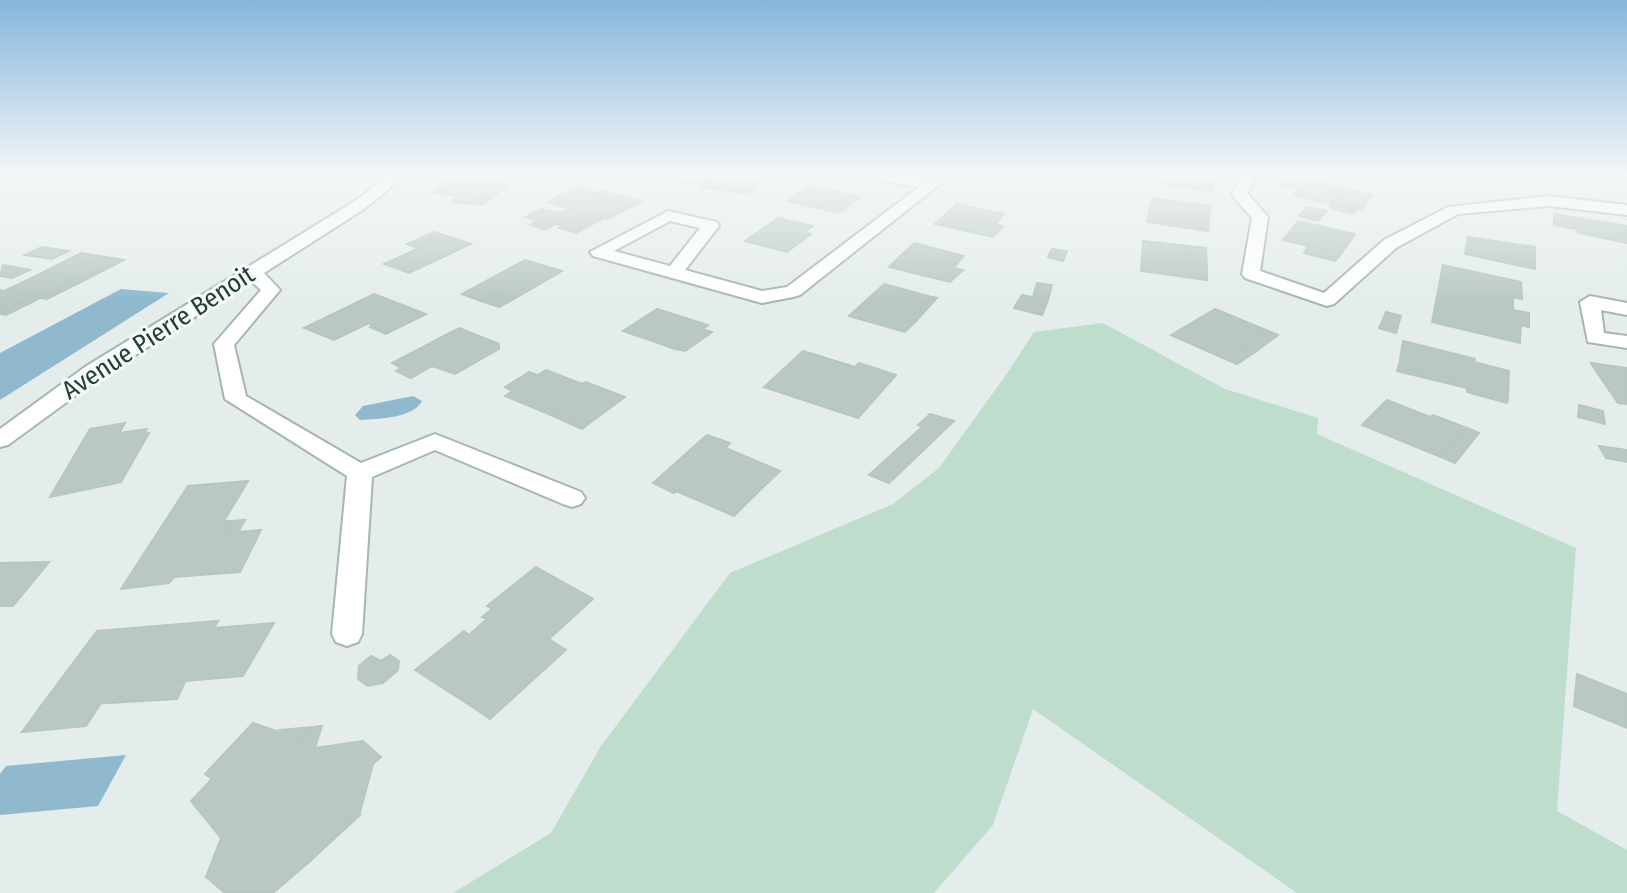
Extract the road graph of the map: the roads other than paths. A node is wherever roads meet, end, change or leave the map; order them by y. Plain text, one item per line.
1 (339, 218) edge
2 (665, 218) edge
3 (675, 218) edge
4 (888, 218) edge
5 (1260, 218) edge
6 (1440, 218) edge
7 (251, 271) junction
8 (674, 273) junction
9 (1627, 309) edge
10 (1627, 342) edge
11 (0, 440) edge
12 (360, 473) junction
13 (572, 498) dead end
14 (347, 634) dead end

1 - 7 street, Avenue Pierre Benoit
2 - 8 street
3 - 8 street
4 - 8 street
5 - 6 street
7 - 11 street, Avenue Pierre Benoit
7 - 12 street
9 - 10 street
12 - 13 street
12 - 14 street

